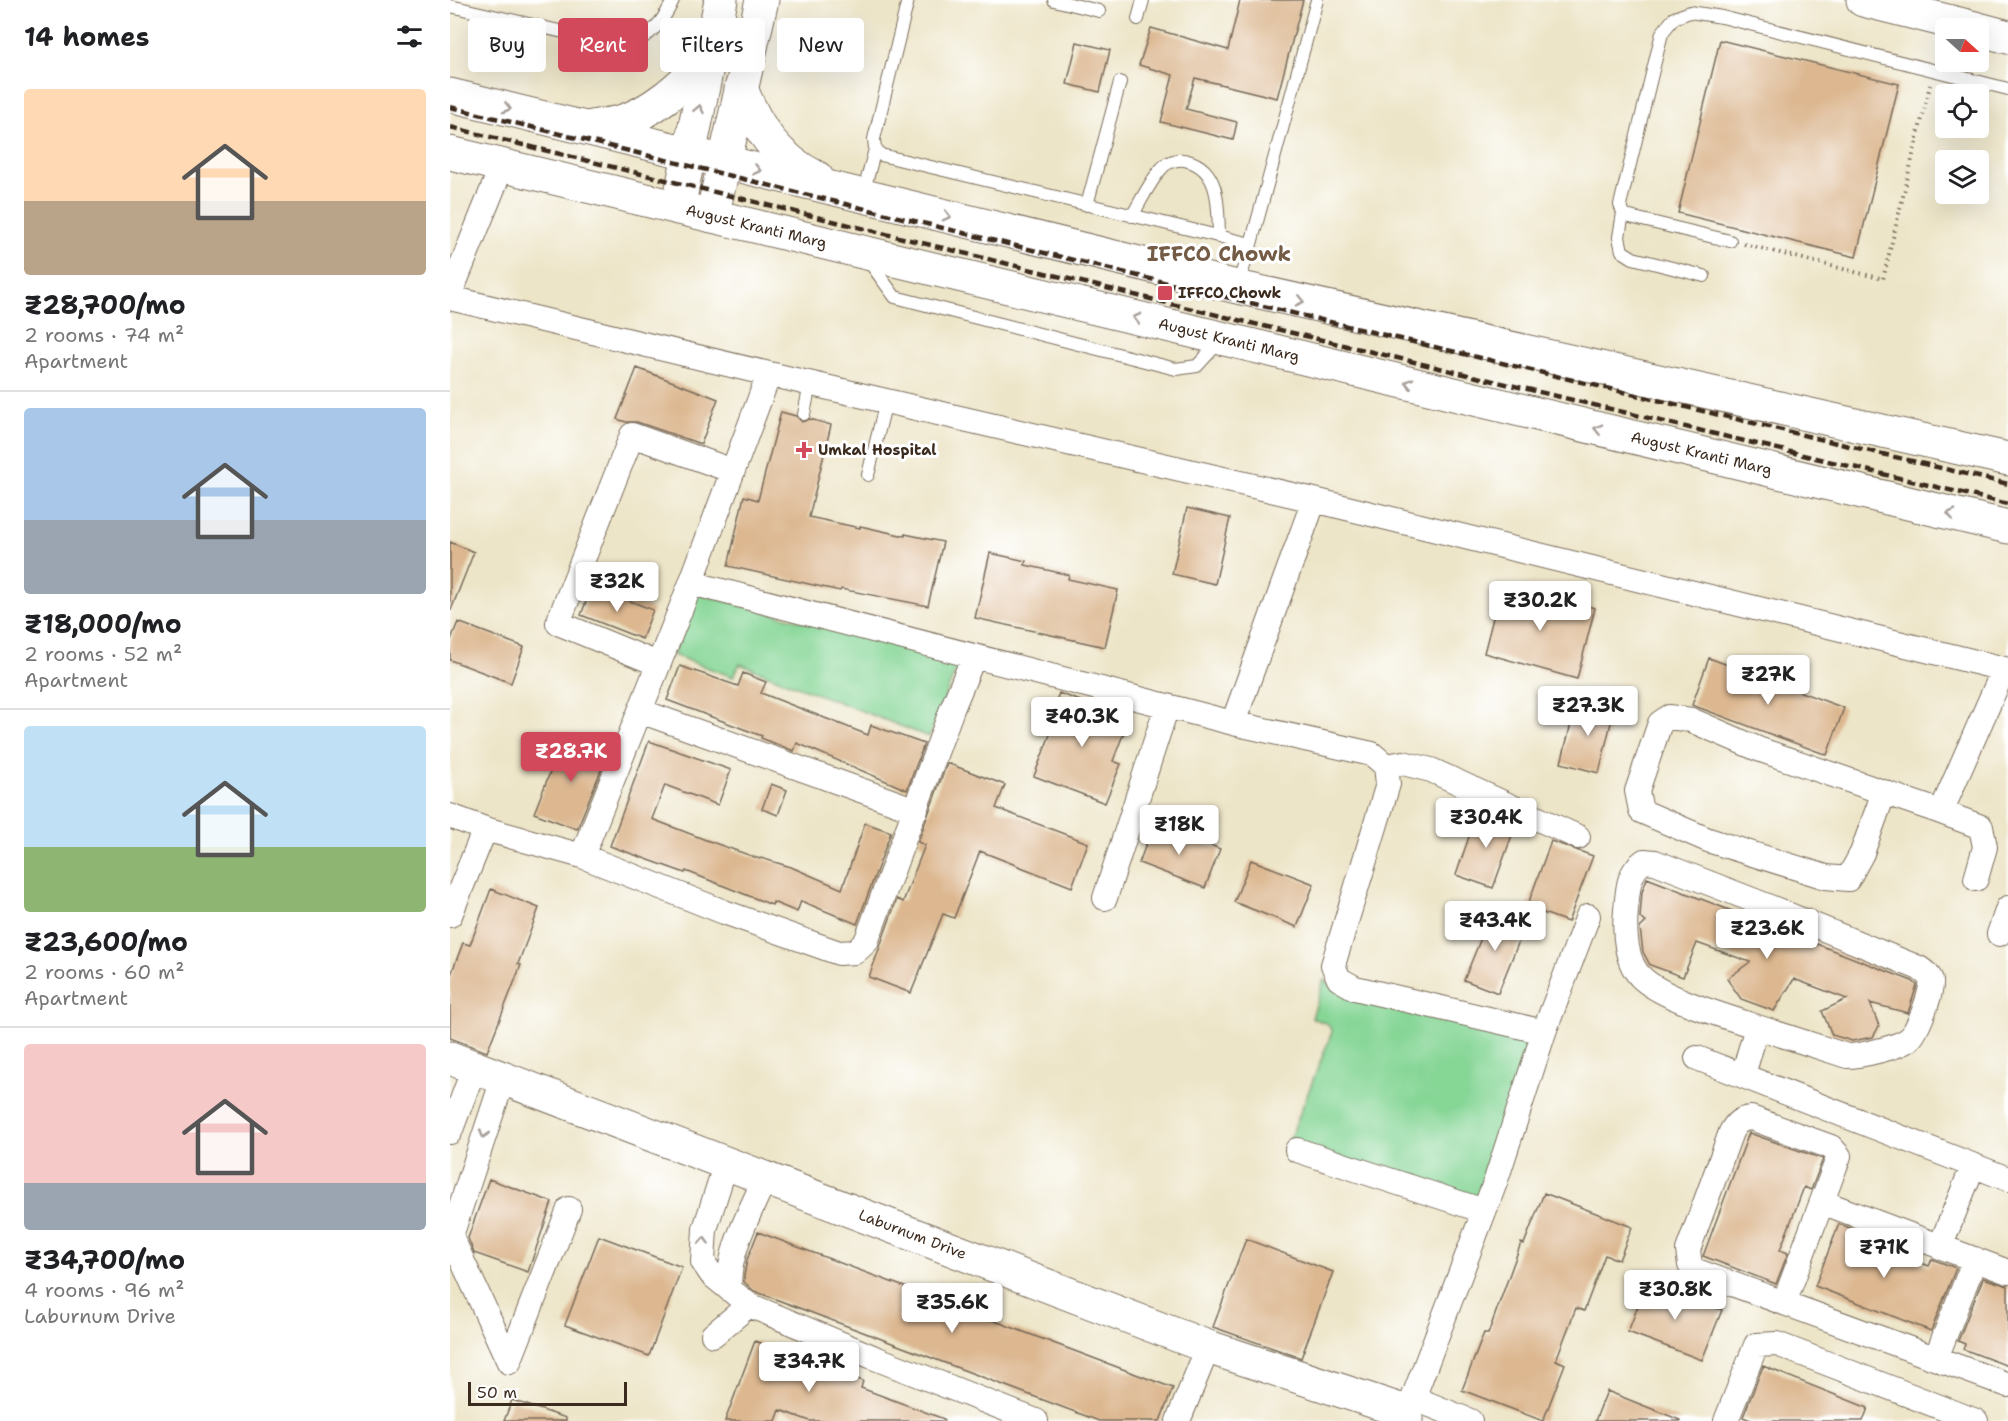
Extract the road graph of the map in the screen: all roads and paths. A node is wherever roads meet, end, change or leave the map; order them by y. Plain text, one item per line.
1 (673, 0) edge
2 (721, 0) edge
3 (762, 0) edge
4 (908, 0) edge
5 (1054, 0) edge
6 (1143, 0) edge
7 (1317, 0) edge
8 (1863, 0) edge
9 (450, 6) edge
10 (1099, 11) dead end
11 (717, 18) edge
12 (1935, 18) edge
13 (1138, 19) dead end
14 (1989, 32) edge
15 (2008, 37) edge
16 (1934, 70) junction
17 (695, 72) edge
18 (706, 72) edge
19 (1120, 82) dead end
20 (741, 88) junction
21 (2008, 89) edge
22 (450, 95) edge
23 (587, 128) junction
24 (875, 149) junction
25 (450, 153) edge
26 (690, 153) junction
27 (725, 162) junction
28 (502, 166) junction
29 (850, 193) junction
30 (1087, 205) junction
31 (678, 208) junction
32 (1623, 213) junction
33 (712, 216) junction
34 (1132, 216) junction
35 (1219, 237) junction
36 (1730, 241) joint
37 (1251, 244) junction
38 (1704, 276) dead end
39 (1237, 287) junction
40 (450, 296) edge
41 (770, 374) junction
42 (810, 384) junction
43 (886, 401) junction
44 (804, 414) dead end
45 (2008, 459) edge
46 (733, 471) junction
47 (868, 475) dead end
48 (1314, 501) junction
49 (2008, 527) edge
50 (692, 583) junction
51 (974, 656) junction
52 (658, 664) junction
53 (2006, 669) edge
54 (1167, 706) junction
55 (640, 711) junction
56 (1233, 723) junction
57 (1386, 766) junction
58 (1884, 792) junction
59 (916, 810) junction
60 (1941, 812) junction
61 (450, 816) edge
62 (484, 829) junction
63 (1578, 837) dead end
64 (582, 856) junction
65 (1976, 879) dead end
66 (1106, 898) dead end
67 (2008, 908) edge
68 (450, 915) edge
69 (1588, 916) dead end
70 (1999, 934) dead end
71 (1757, 1027) junction
72 (1544, 1032) junction
73 (1697, 1058) dead end
74 (476, 1068) edge
75 (1743, 1074) junction
76 (450, 1132) edge
77 (1297, 1150) dead end
78 (726, 1163) junction
79 (1973, 1166) junction
80 (765, 1178) junction
81 (2008, 1179) edge
82 (1822, 1202) junction
83 (455, 1205) edge
84 (569, 1209) dead end
85 (1484, 1211) junction
86 (1940, 1247) junction
87 (1975, 1259) junction
88 (2008, 1272) edge
89 (729, 1288) junction
90 (1784, 1303) junction
91 (749, 1305) junction
92 (713, 1335) dead end
93 (1208, 1347) junction
94 (1936, 1358) junction
95 (2008, 1385) edge
96 (1408, 1412) edge
97 (1036, 1421) edge
98 (1178, 1421) edge
99 (1470, 1421) edge
100 (1726, 1421) edge
101 (1976, 1421) edge

1 - 9 lane
2 - 11 main road
3 - 20 main road
4 - 24 lane
5 - 10 lane
6 - 13 lane
7 - 37 lane
8 - 12 main road
14 - 15 main road
16 - 21 lane
16 - 32 lane
16 - 36 path
17 - 23 main road
26 -> 18 main road
19 - 30 lane
20 - 27 main road
20 - 29 main road
22 -> 23 main road
23 - 26 main road
24 - 29 lane
24 - 30 lane
25 - 28 main road, August Kranti Marg
26 - 27 main road
26 - 31 main road
27 -> 29 main road
27 - 33 main road
28 - 31 main road, August Kranti Marg
28 - 40 street
29 -> 39 main road
30 - 34 lane
31 - 33 main road, August Kranti Marg
32 - 36 lane
32 - 38 lane
49 -> 33 main road, August Kranti Marg
34 - 35 lane
34 - 35 lane
35 - 37 lane
37 - 39 lane
39 -> 45 main road
40 - 41 street
41 - 42 street
41 - 46 street
42 - 43 street
42 - 44 lane
43 - 47 lane
43 - 48 street
46 - 50 street
46 - 52 street
48 - 53 street
48 - 56 street
50 - 51 street
50 - 52 street
51 - 54 street
51 - 59 street
52 - 55 street
53 - 60 street
54 - 56 street
54 - 66 street
55 - 59 street
55 - 64 street
56 - 57 street
57 - 63 street
57 - 72 street
58 - 58 street
58 - 60 street
59 - 64 street
60 - 65 street
61 - 62 street
62 - 64 street
62 - 68 street
67 - 70 street
69 - 72 street
71 - 71 street
71 - 75 street
72 - 85 street
73 - 75 street
74 - 76 street
74 - 78 main road, Laburnum Drive
74 -> 83 street
75 - 79 street
77 - 85 street
78 - 80 main road, Laburnum Drive
89 -> 78 street
79 - 81 street
79 - 86 street
80 - 89 street
80 - 93 main road, Laburnum Drive
82 - 86 street
82 - 90 street
82 - 90 street
83 - 84 street
85 - 96 street
86 - 87 street
87 - 88 street
87 - 94 street
89 - 91 street
90 - 94 street
91 - 92 street
91 - 97 street
93 - 96 main road, Laburnum Drive
93 - 98 street
94 - 95 street
96 - 99 street
100 - 101 street

